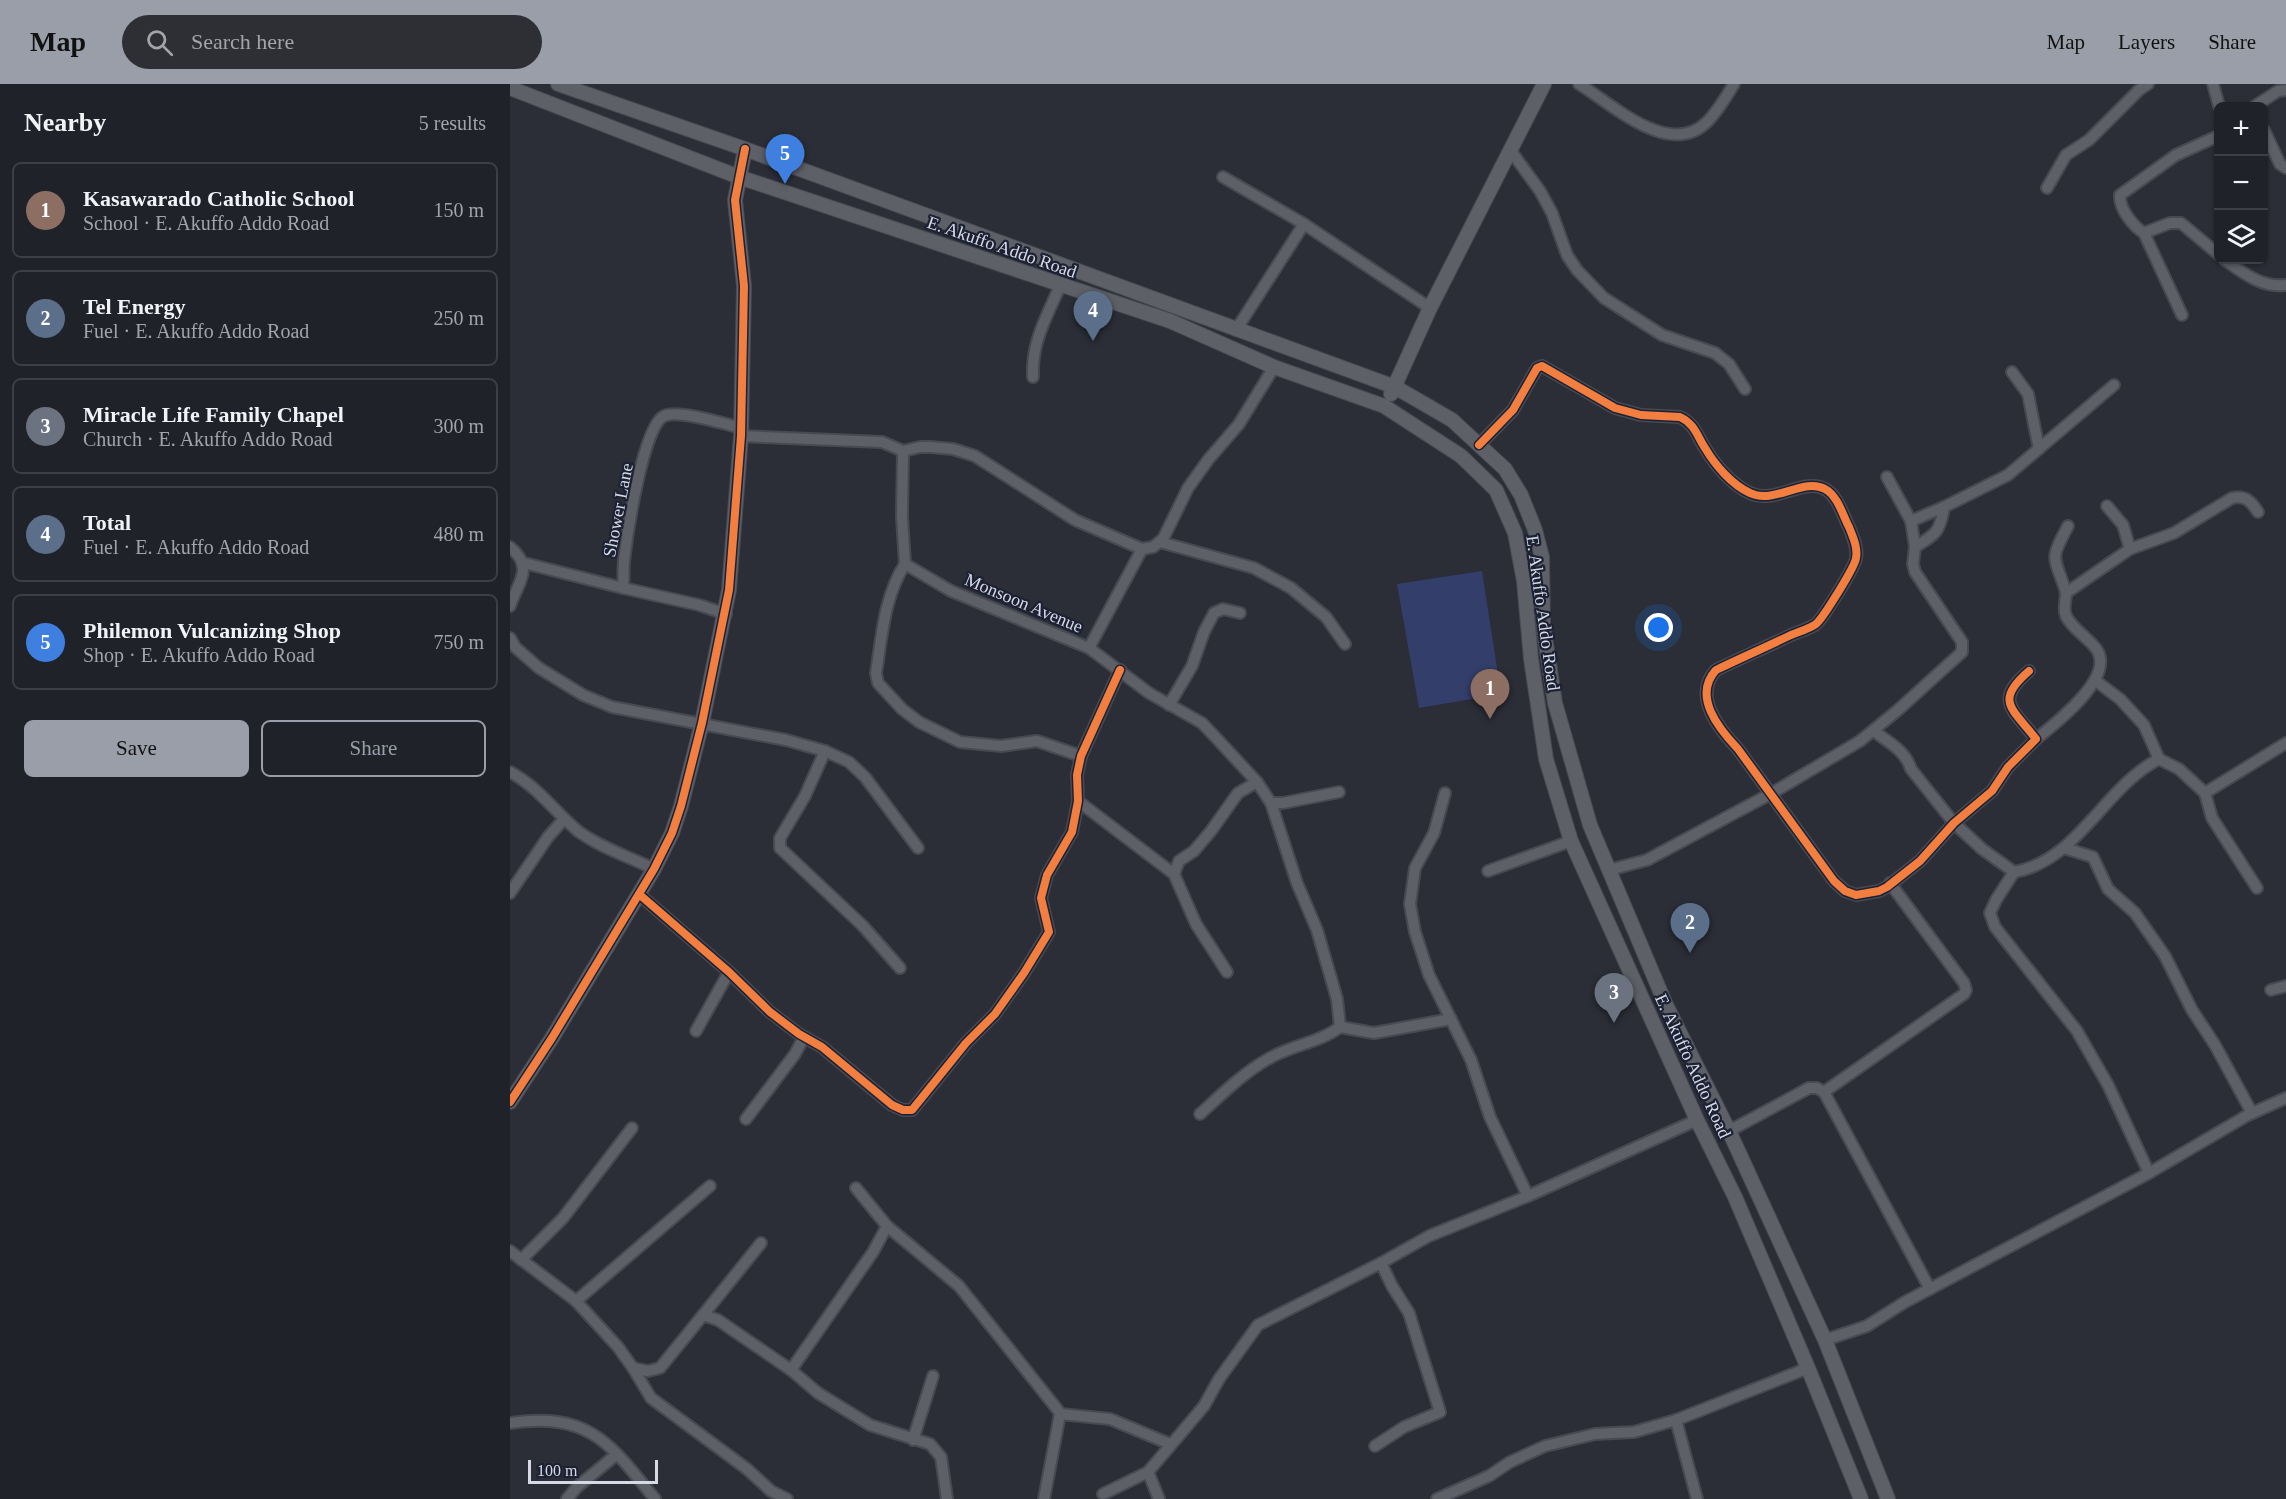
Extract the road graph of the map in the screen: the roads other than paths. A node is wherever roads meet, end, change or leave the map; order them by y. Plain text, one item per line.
1 (558, 84) edge
2 (1544, 84) edge
3 (1734, 84) edge
4 (2148, 84) edge
5 (2213, 84) edge
6 (1584, 85) edge
7 (510, 88) edge
8 (2286, 90) edge
9 (595, 91) edge
10 (2218, 102) edge
11 (2262, 102) edge
12 (588, 118) junction
13 (2214, 138) edge
14 (2268, 138) edge
15 (745, 149) junction
16 (1511, 151) junction
17 (2286, 168) edge
18 (739, 177) junction
19 (1223, 177) dead end
20 (2047, 188) dead end
21 (1304, 224) junction
22 (2144, 233) junction
23 (2214, 251) edge
24 (2230, 264) edge
25 (2286, 285) edge
26 (1060, 286) junction
27 (1430, 308) junction
28 (2182, 315) dead end
29 (1236, 330) junction
30 (1274, 367) junction
31 (2012, 372) dead end
32 (1033, 377) dead end
33 (2114, 385) dead end
34 (1395, 387) junction
35 (1745, 390) dead end
36 (1384, 406) junction
37 (741, 432) junction
38 (1479, 445) junction
39 (2039, 449) junction
40 (903, 451) junction
41 (1887, 477) dead end
42 (2107, 506) dead end
43 (1944, 507) junction
44 (2258, 512) dead end
45 (1911, 521) junction
46 (2068, 526) dead end
47 (1160, 542) junction
48 (510, 547) edge
49 (1915, 547) junction
50 (1142, 549) junction
51 (2130, 549) junction
52 (524, 563) junction
53 (905, 564) junction
54 (623, 588) junction
55 (2066, 593) junction
56 (510, 606) edge
57 (1240, 613) dead end
58 (726, 614) junction
59 (510, 638) edge
60 (1345, 644) dead end
61 (1089, 648) junction
62 (1120, 670) junction
63 (2029, 670) dead end
64 (2096, 681) junction
65 (1169, 705) junction
66 (702, 723) junction
67 (1874, 732) junction
68 (2036, 739) junction
69 (2286, 743) edge
70 (825, 751) junction
71 (1081, 756) junction
72 (2159, 759) junction
73 (510, 772) edge
74 (1257, 782) junction
75 (1339, 792) dead end
76 (1445, 793) dead end
77 (1772, 793) junction
78 (2205, 794) junction
79 (1078, 801) junction
80 (1271, 803) junction
81 (564, 819) junction
82 (1954, 823) junction
83 (1571, 841) junction
84 (918, 848) dead end
85 (2064, 848) junction
86 (654, 868) junction
87 (1610, 870) junction
88 (1488, 871) dead end
89 (2014, 872) junction
90 (1174, 874) junction
91 (1890, 883) junction
92 (2256, 888) dead end
93 (510, 893) edge
94 (640, 896) junction
95 (900, 968) dead end
96 (729, 972) junction
97 (1227, 972) dead end
98 (2286, 986) edge
99 (2271, 990) dead end
100 (1451, 1018) junction
101 (1340, 1027) junction
102 (696, 1031) dead end
103 (804, 1037) junction
104 (1824, 1092) junction
105 (2286, 1098) edge
106 (510, 1102) edge
107 (2252, 1113) junction
108 (1200, 1114) dead end
109 (746, 1119) dead end
110 (1697, 1120) junction
111 (632, 1128) dead end
112 (1729, 1131) junction
113 (2149, 1173) junction
114 (710, 1186) dead end
115 (856, 1188) dead end
116 (1528, 1196) junction
117 (887, 1226) junction
118 (761, 1243) dead end
119 (510, 1251) edge
120 (521, 1260) junction
121 (1381, 1263) junction
122 (1930, 1289) junction
123 (576, 1300) junction
124 (703, 1315) junction
125 (1825, 1340) junction
126 (633, 1368) junction
127 (1808, 1368) junction
128 (791, 1370) junction
129 (933, 1376) dead end
130 (1060, 1414) junction
131 (1676, 1420) junction
132 (510, 1423) edge
133 (913, 1440) junction
134 (1170, 1444) junction
135 (1375, 1446) dead end
136 (617, 1454) junction
137 (1148, 1472) junction
138 (1103, 1494) dead end
139 (567, 1499) edge
140 (655, 1499) edge
141 (787, 1499) edge
142 (947, 1499) edge
143 (1044, 1499) edge
144 (1159, 1499) edge
145 (1437, 1499) edge
146 (1697, 1499) edge
147 (1861, 1499) edge
148 (1888, 1499) edge

1 - 9 main road, E. Akuffo Addo Road
2 - 16 main road
3 - 6 street
4 - 20 street
5 - 10 street
7 - 12 main road, E. Akuffo Addo Road
8 - 11 street
9 - 12 main road
9 - 15 main road, E. Akuffo Addo Road
12 - 18 main road, E. Akuffo Addo Road
13 - 22 street
14 - 17 street
15 - 18 main road
15 - 29 main road, E. Akuffo Addo Road
16 - 27 main road
16 - 35 street
18 - 26 main road, E. Akuffo Addo Road
18 - 37 main road
19 - 21 street
21 - 27 street
21 - 29 street
22 - 23 street
22 - 28 street
24 - 25 street
26 - 30 main road, E. Akuffo Addo Road
26 - 32 street
27 - 34 main road
29 - 34 main road, E. Akuffo Addo Road
30 - 36 main road, E. Akuffo Addo Road
30 - 47 street
31 - 39 street
33 - 39 street
34 - 36 main road
34 - 38 main road, E. Akuffo Addo Road
36 - 83 main road, E. Akuffo Addo Road
37 - 40 street
37 - 54 street, Shower Lane
37 - 58 main road
38 - 77 street
38 - 87 main road, E. Akuffo Addo Road
39 - 43 street
40 - 50 street
40 - 53 street
41 - 45 street
42 - 51 street
43 - 45 street
43 - 49 street
44 - 51 street
45 - 49 street
46 - 55 street
47 - 50 street
47 - 60 street
48 - 52 street
49 - 67 street
50 - 61 street, Monsoon Avenue
51 - 55 street
52 - 54 street
52 - 56 street
53 - 61 street, Monsoon Avenue
53 - 71 street
54 - 58 street
55 - 64 street
57 - 65 street
58 - 66 main road
59 - 66 street
61 - 62 street
62 - 65 street
62 - 71 street
63 - 68 street
64 - 68 street
64 - 72 street
65 - 74 street
66 - 70 street
66 - 86 main road
67 - 77 street
67 - 82 street
68 - 82 street
69 - 78 street
70 - 84 street
70 - 95 street
71 - 79 street
72 - 78 street
72 - 85 street
73 - 81 street
74 - 80 street
74 - 90 street
75 - 80 street
76 - 100 street
77 - 87 street
77 - 91 street
78 - 92 street
79 - 90 street
79 - 103 street
80 - 101 street
81 - 86 street
81 - 93 street
82 - 89 street
82 - 91 street
83 - 88 street
83 - 110 main road, E. Akuffo Addo Road
85 - 89 street
85 - 107 street
86 - 94 main road
87 - 112 main road, E. Akuffo Addo Road
89 - 113 street
90 - 97 street
91 - 104 street
94 - 96 street
94 - 106 main road
96 - 102 street
96 - 103 street
98 - 99 street
100 - 101 street
100 - 116 street
101 - 108 street
103 - 109 street
104 - 112 street
104 - 122 street
105 - 107 street
107 - 113 street
110 - 116 street
110 - 127 main road, E. Akuffo Addo Road
111 - 120 street
112 - 125 main road, E. Akuffo Addo Road
113 - 122 street
114 - 123 street
115 - 117 street
116 - 121 street
117 - 128 street
117 - 130 street
118 - 124 street
119 - 120 street
120 - 123 street
121 - 134 street
121 - 135 street
122 - 125 street
123 - 126 street
124 - 126 street
124 - 128 street
125 - 148 main road, E. Akuffo Addo Road
126 - 141 street
127 - 131 street
127 - 147 main road, E. Akuffo Addo Road
128 - 133 street
129 - 133 street
130 - 134 street
130 - 143 street
131 - 145 street
131 - 146 street
132 - 136 street
133 - 142 street
134 - 137 street
136 - 139 street
136 - 140 street
137 - 138 street
137 - 144 street

